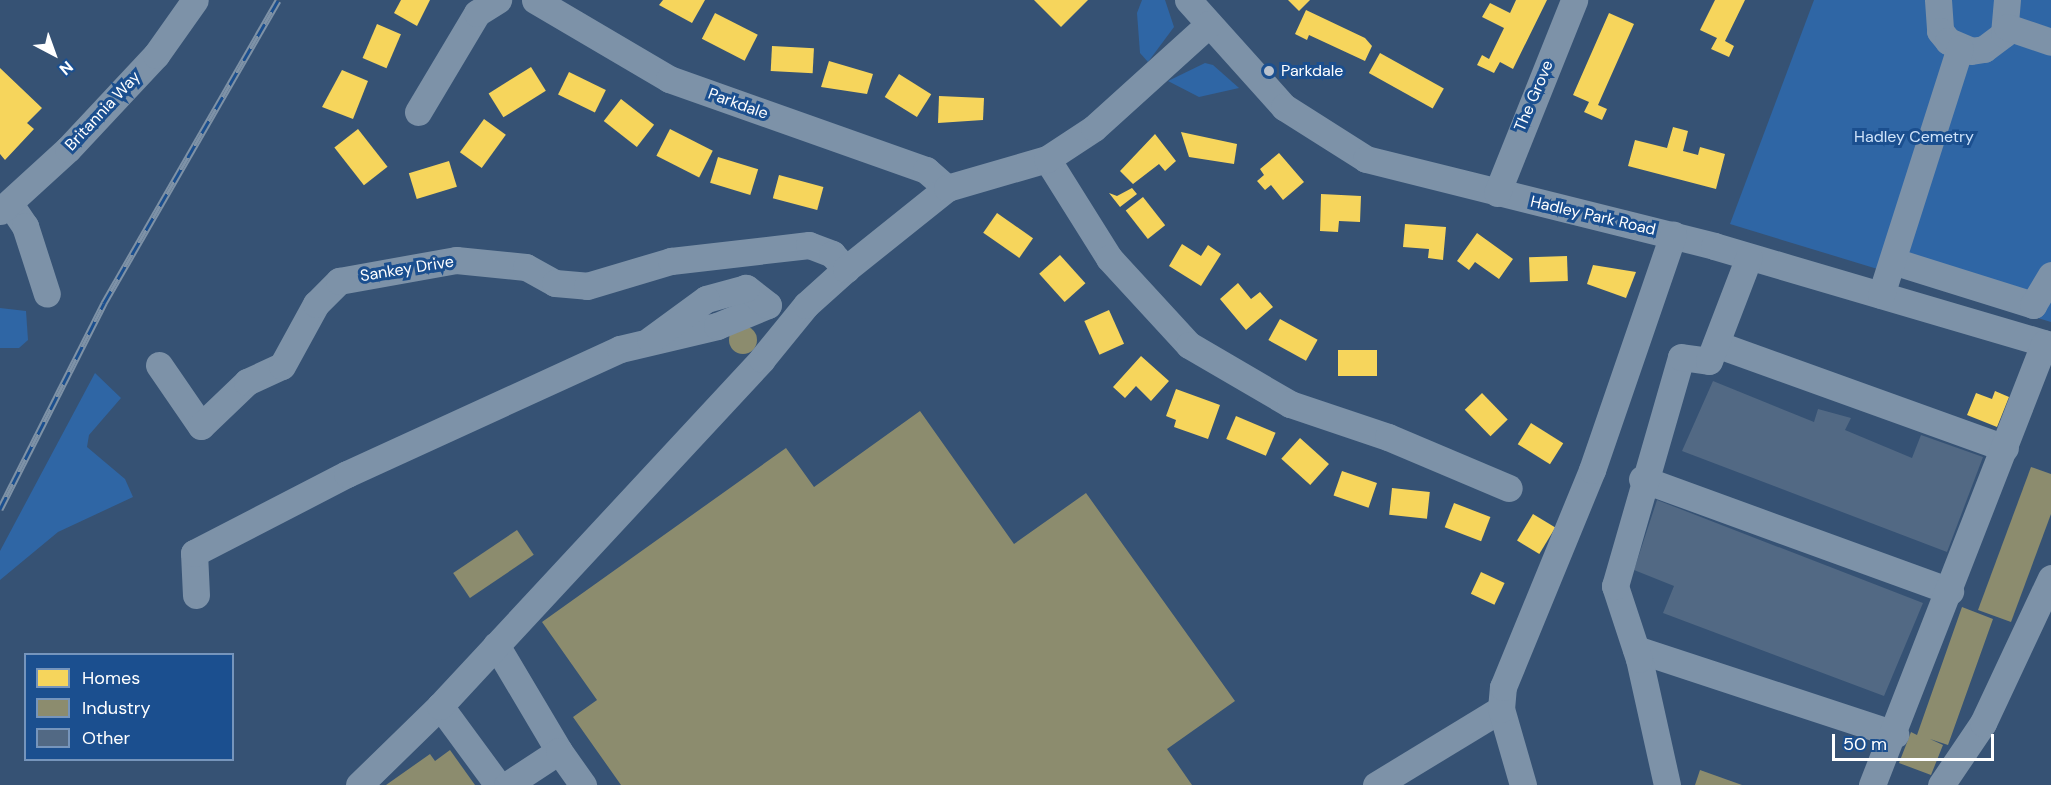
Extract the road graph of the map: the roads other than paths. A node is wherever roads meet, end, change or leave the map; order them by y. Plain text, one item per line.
1 (195, 0) edge
2 (498, 0) edge
3 (535, 0) edge
4 (1188, 0) edge
5 (1574, 0) edge
6 (1938, 0) edge
7 (2007, 0) edge
8 (1209, 24) junction
9 (2007, 27) junction
10 (2051, 42) edge
11 (1960, 48) junction
12 (418, 112) dead end
13 (1047, 159) junction
14 (947, 188) junction
15 (1497, 193) junction
16 (5, 208) edge
17 (1673, 235) junction
18 (1749, 257) junction
19 (1893, 261) junction
20 (846, 269) junction
21 (2051, 275) edge
22 (46, 294) dead end
23 (1881, 295) junction
24 (812, 300) junction
25 (1716, 344) junction
26 (2047, 344) edge
27 (159, 365) dead end
28 (2005, 448) junction
29 (1642, 479) junction
30 (1509, 488) dead end
31 (2051, 578) edge
32 (1950, 591) junction
33 (196, 595) dead end
34 (496, 645) junction
35 (1636, 649) junction
36 (440, 706) junction
37 (1501, 709) junction
38 (1895, 734) junction
39 (559, 752) junction
40 (359, 785) edge
41 (498, 785) edge
42 (507, 785) edge
43 (583, 785) edge
44 (1376, 785) edge
45 (1522, 785) edge
46 (1666, 785) edge
47 (1872, 785) edge
48 (1941, 785) edge

1 - 16 street, Britannia Way
2 - 12 street
3 - 14 street, Parkdale
4 - 8 street, Hadley Park Road
5 - 15 street, The Grove
6 - 11 street
7 - 9 street
8 - 13 street
8 - 15 street, Hadley Park Road
9 - 10 street
9 - 11 street
11 - 19 street
13 - 14 street
13 - 30 street
14 - 20 street
15 - 17 street, Hadley Park Road
16 - 22 street
17 - 18 street, Hadley Park Road
17 - 37 street
18 - 23 street, Hadley Park Road
18 - 25 street
19 - 21 street
19 - 23 street
20 - 24 street
20 - 27 street, Sankey Drive
23 - 26 street, Hadley Park Road
24 - 33 street
24 - 34 street
25 - 28 street
25 - 29 street
26 - 28 street
28 - 32 street
29 - 32 street
29 - 35 street
31 - 48 street
32 - 38 street
34 - 36 street
34 - 39 street
35 - 38 street
35 - 46 street
36 - 40 street
36 - 41 street
37 - 44 street
37 - 45 street
38 - 47 street
39 - 42 street
39 - 43 street

